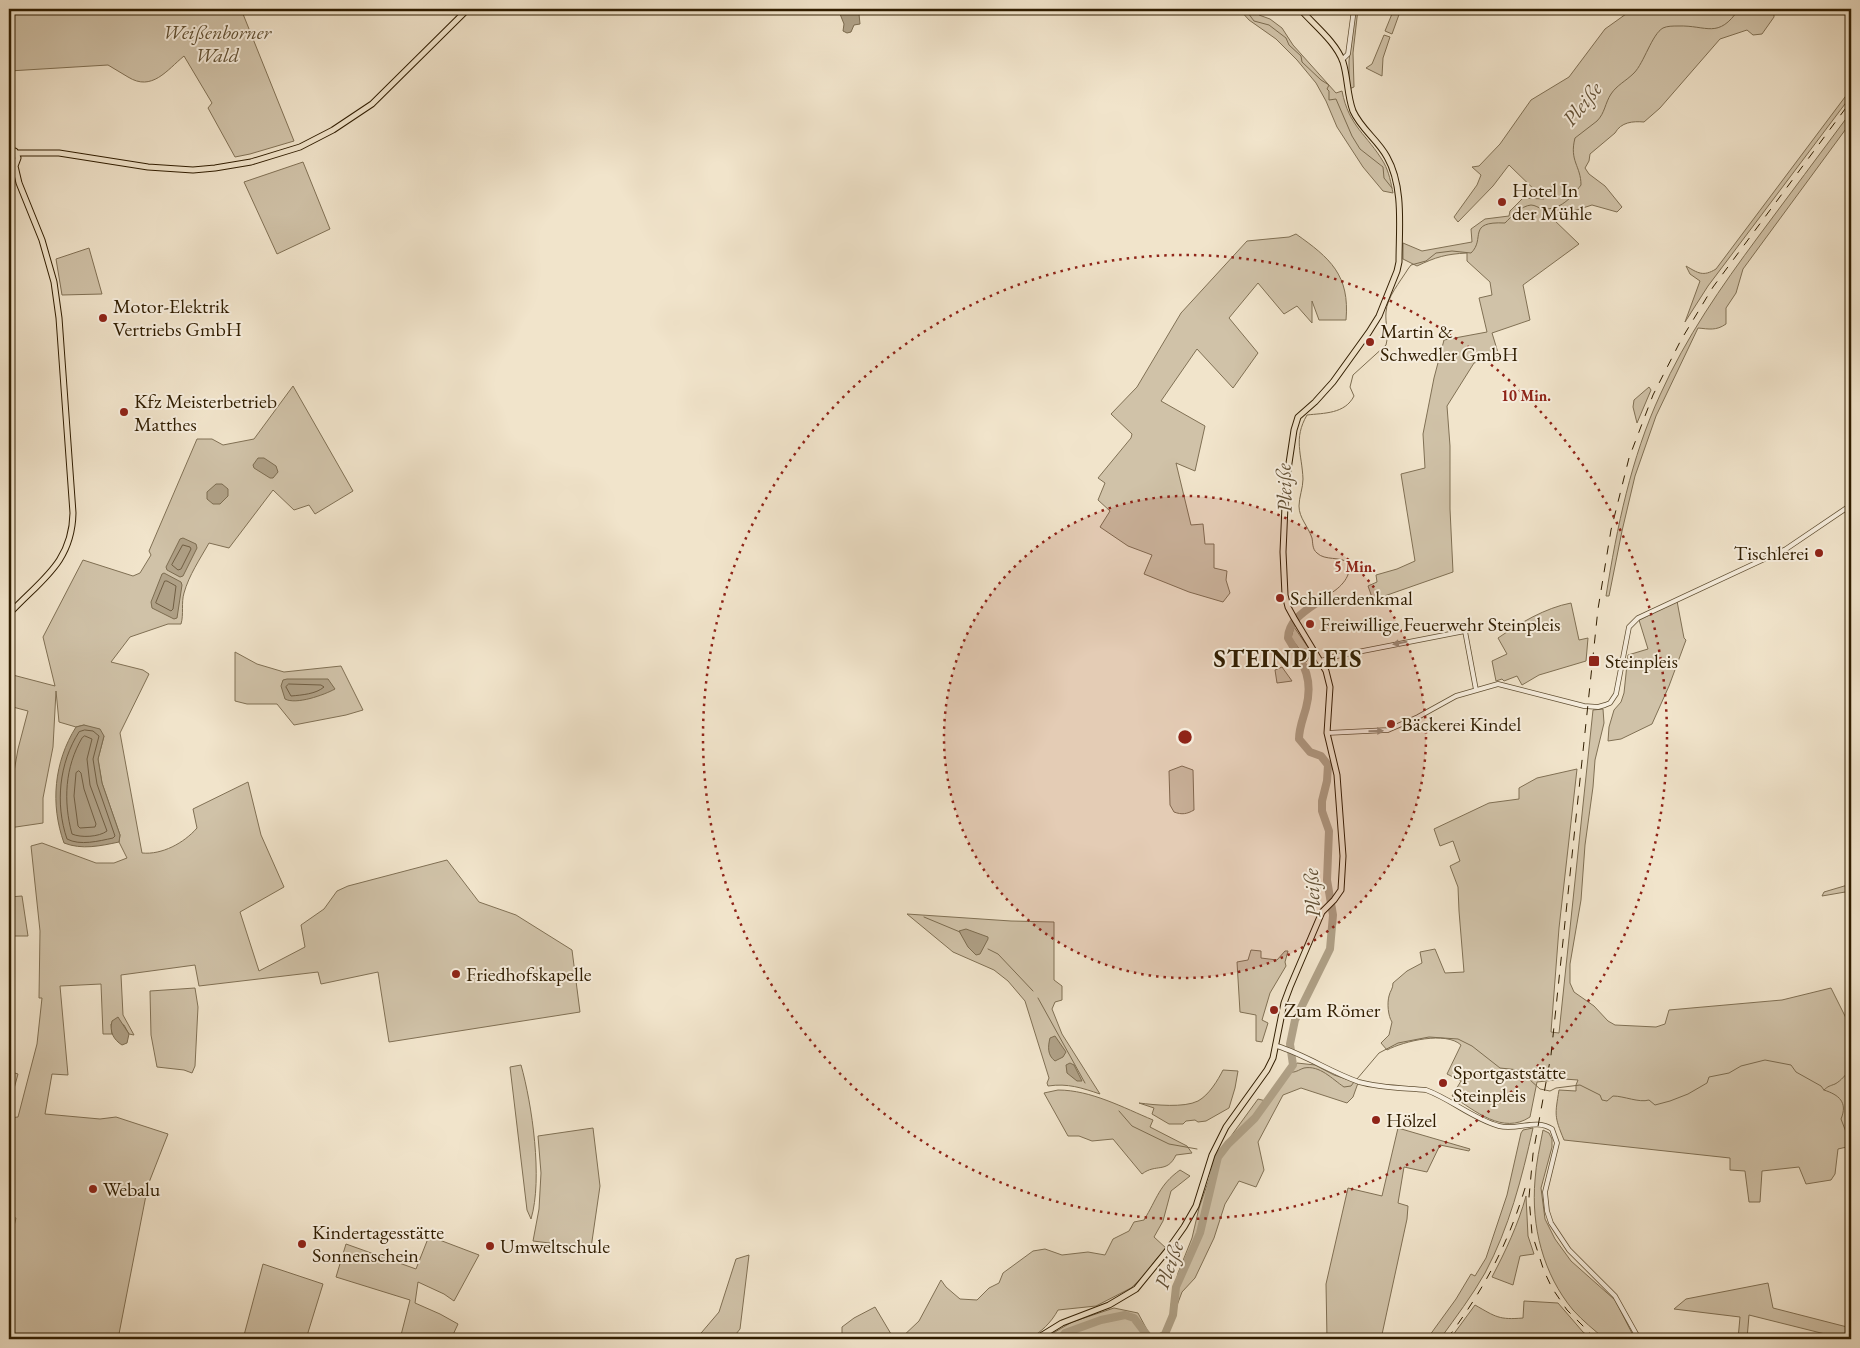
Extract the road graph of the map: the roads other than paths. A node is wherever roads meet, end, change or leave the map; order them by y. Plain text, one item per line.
1 (468, 9) edge
2 (1300, 9) edge
3 (1354, 9) edge
4 (1342, 60) junction
5 (9, 148) edge
6 (17, 153) junction
7 (35, 153) junction
8 (17, 163) junction
9 (9, 169) edge
10 (18, 183) junction
11 (1851, 505) edge
12 (9, 614) edge
13 (1324, 660) junction
14 (1476, 690) junction
15 (1327, 733) junction
16 (1276, 1046) junction
17 (1036, 1339) edge
18 (1639, 1339) edge

1 - 7 main road
2 - 4 main road
3 - 4 street
4 - 13 main road
5 - 6 main road
6 - 7 main road
6 - 8 main road
7 - 8 main road
8 - 9 main road
8 - 10 main road
9 - 10 main road
10 - 12 main road
11 - 14 street
14 -> 13 street
13 - 15 main road
15 -> 14 street
15 - 16 main road
16 - 17 main road
16 - 18 street

